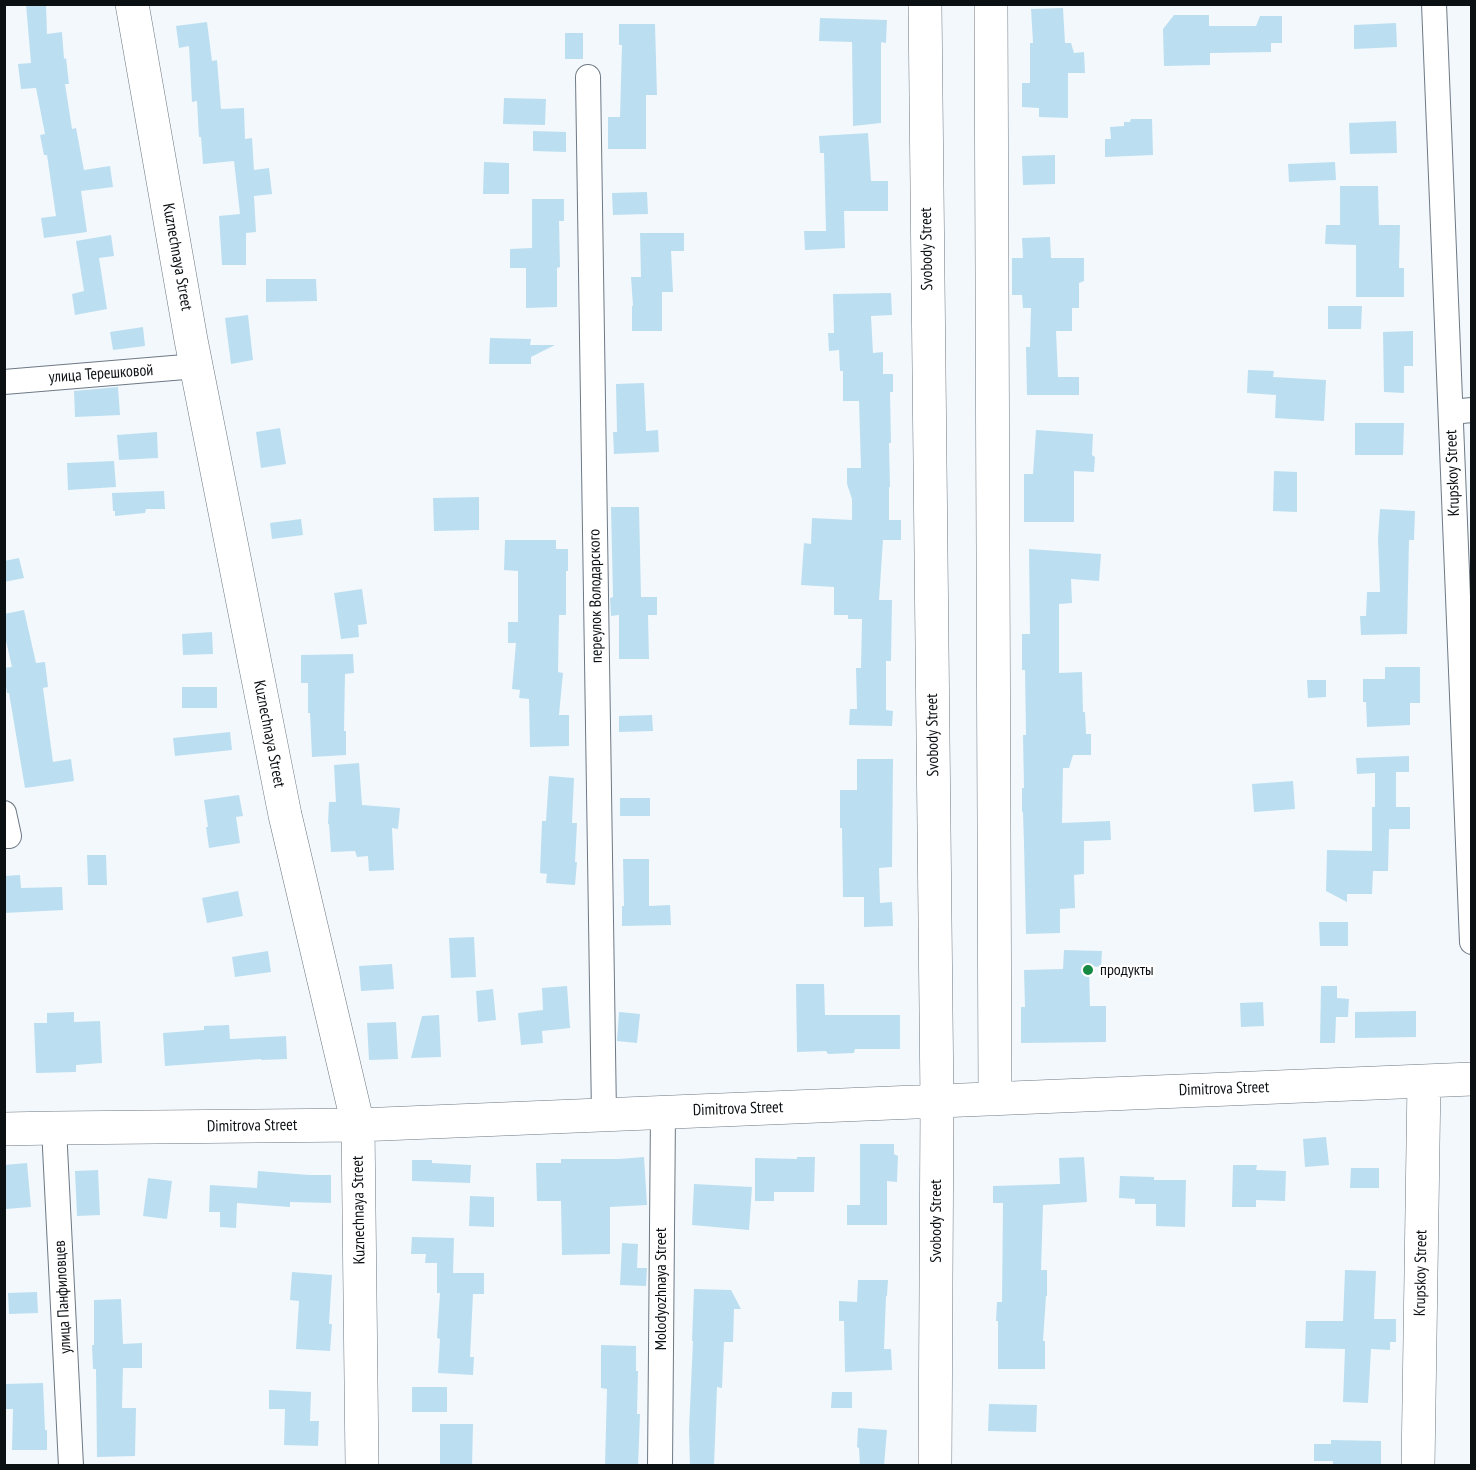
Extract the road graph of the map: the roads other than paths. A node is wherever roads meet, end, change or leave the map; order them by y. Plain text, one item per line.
1 (132, 4) edge
2 (925, 4) edge
3 (991, 4) edge
4 (1434, 4) edge
5 (588, 77) dead end
6 (197, 366) junction
7 (4, 382) edge
8 (1461, 411) edge
9 (1469, 811) edge
10 (1472, 942) edge
11 (1472, 1079) edge
12 (1424, 1081) junction
13 (995, 1098) junction
14 (937, 1101) junction
15 (663, 1112) junction
16 (604, 1114) junction
17 (358, 1125) junction
18 (54, 1128) junction
19 (4, 1130) edge
20 (72, 1466) edge
21 (362, 1466) edge
22 (660, 1466) edge
23 (935, 1466) edge
24 (1418, 1466) edge

1 - 6 main road, Kuznechnaya Street
2 - 14 main road, Svobody Street
3 - 13 main road
4 - 8 street, Krupskoy Street
5 - 16 street, переулок Володарского
6 - 7 street, улица Терешковой
6 - 17 main road, Kuznechnaya Street
8 - 9 street, Krupskoy Street
9 - 10 street, Krupskoy Street
11 - 12 main road, Dimitrova Street
12 - 13 main road, Dimitrova Street
12 - 24 main road, Krupskoy Street
13 - 14 main road, Dimitrova Street
14 - 15 main road, Dimitrova Street
14 - 23 main road, Svobody Street
15 - 16 main road, Dimitrova Street
15 - 22 street, Molodyozhnaya Street
16 - 17 main road, Dimitrova Street
17 - 18 main road, Dimitrova Street
17 - 21 main road, Kuznechnaya Street
18 - 19 main road, Dimitrova Street
18 - 20 street, улица Панфиловцев

